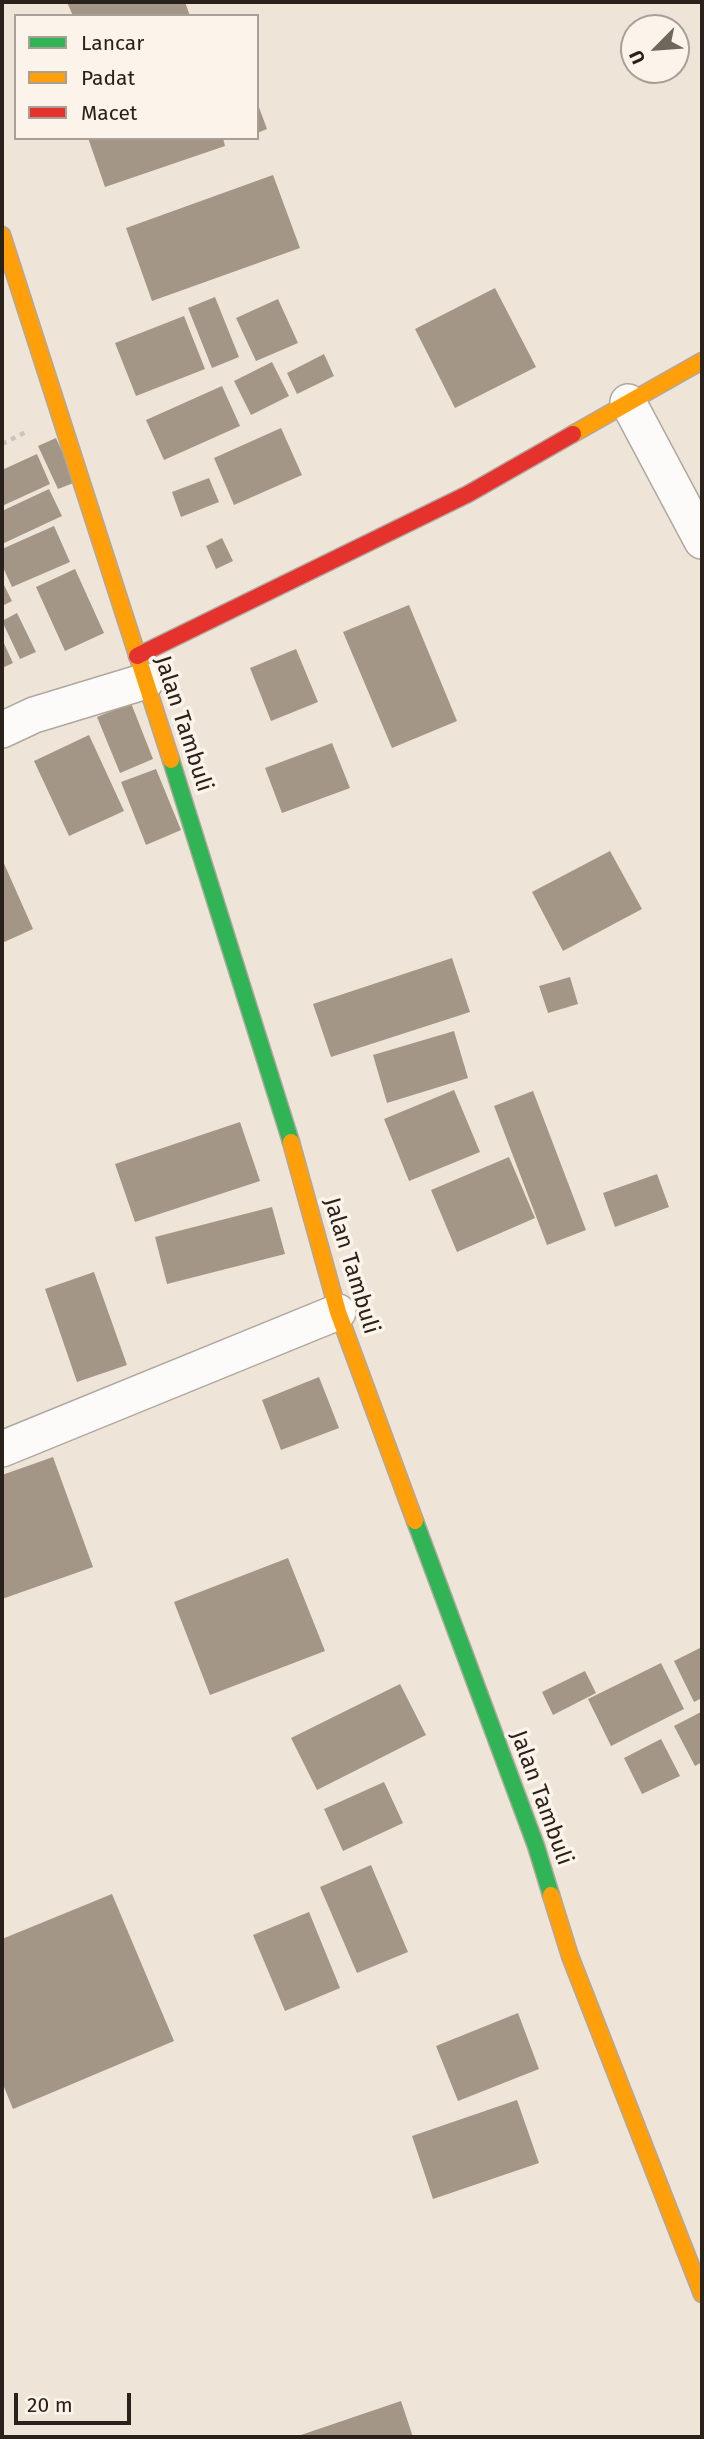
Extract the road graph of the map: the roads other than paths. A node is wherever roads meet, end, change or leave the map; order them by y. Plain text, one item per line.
1 (2, 235) edge
2 (702, 361) edge
3 (628, 402) junction
4 (702, 541) edge
5 (142, 669) junction
6 (2, 730) edge
7 (338, 1312) junction
8 (2, 1449) edge
9 (701, 2284) edge

1 - 5 street, Jalan Tambuli
2 - 3 street
3 - 4 street
3 - 5 street
5 - 6 street
5 - 7 street, Jalan Tambuli
7 - 8 street
7 - 9 street, Jalan Tambuli

